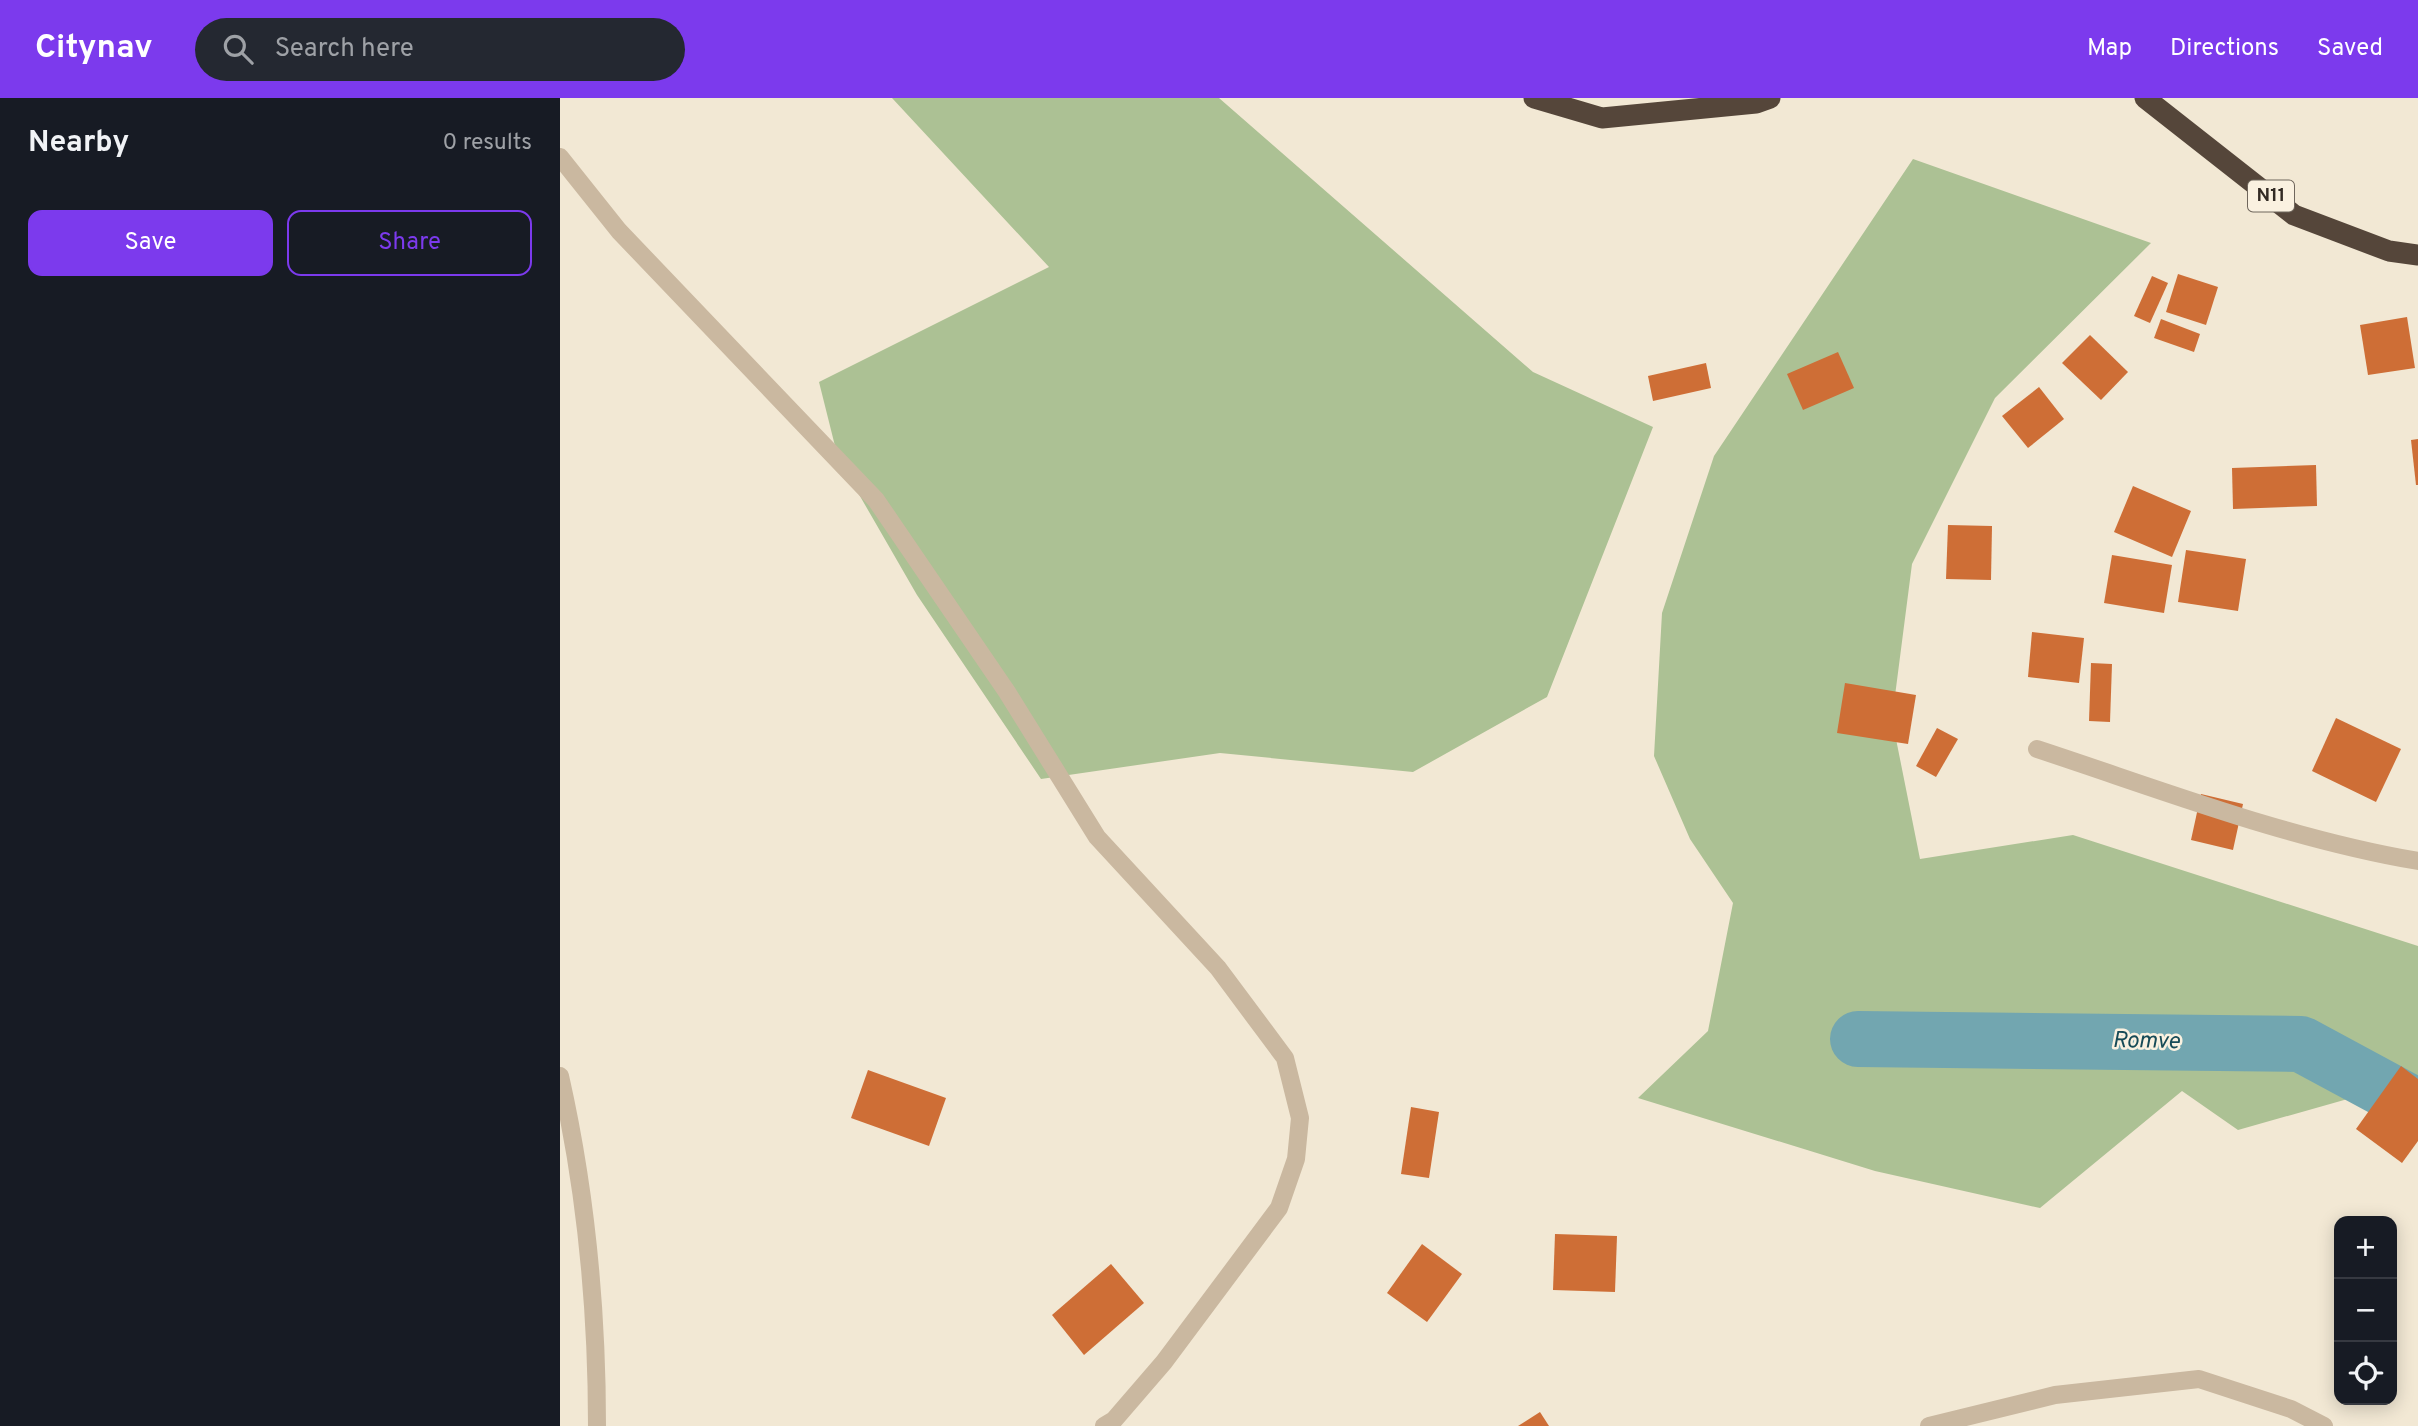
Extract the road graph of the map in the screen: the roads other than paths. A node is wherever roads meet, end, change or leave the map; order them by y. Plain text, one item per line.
1 (1534, 98) edge
2 (1770, 98) edge
3 (2146, 98) edge
4 (560, 157) edge
5 (2418, 255) edge
6 (2037, 749) dead end
7 (2418, 861) edge
8 (560, 1076) edge
9 (597, 1426) edge
10 (1104, 1426) edge
11 (1929, 1426) edge
12 (2324, 1426) edge

1 - 2 highway
3 - 5 highway, N11
4 - 10 street
6 - 7 street
8 - 9 street
11 - 12 street

